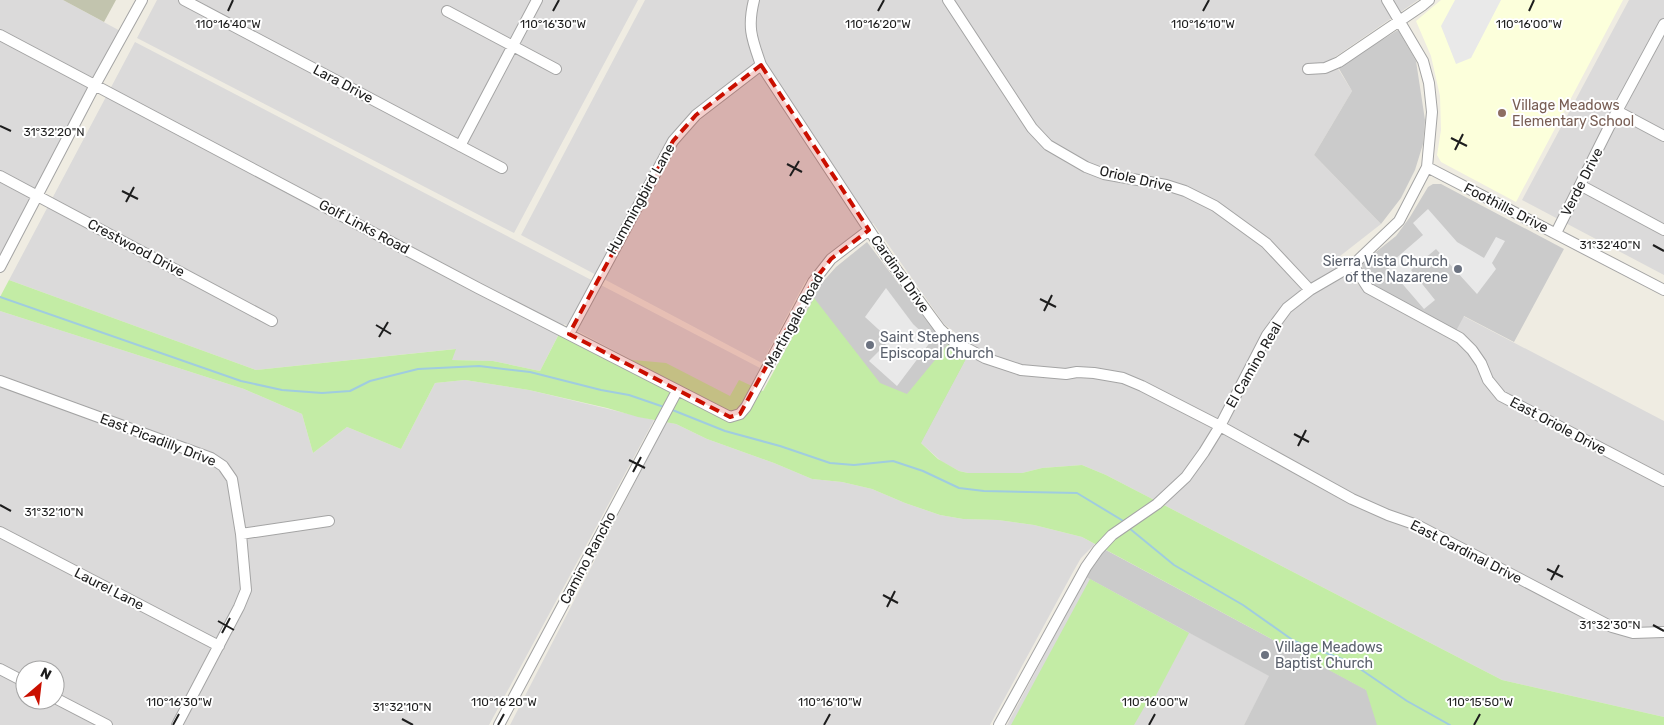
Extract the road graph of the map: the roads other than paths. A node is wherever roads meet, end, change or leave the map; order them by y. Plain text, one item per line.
1 (142, 0) edge
2 (184, 0) edge
3 (537, 0) edge
4 (754, 0) edge
5 (948, 0) edge
6 (1387, 0) edge
7 (1429, 0) edge
8 (447, 11) dead end
9 (1400, 21) junction
10 (1664, 24) edge
11 (0, 35) edge
12 (1660, 39) edge
13 (513, 46) junction
14 (762, 65) junction
15 (556, 69) dead end
16 (1308, 69) dead end
17 (95, 85) junction
18 (1618, 111) junction
19 (1664, 136) edge
20 (460, 146) junction
21 (1427, 167) junction
22 (502, 168) dead end
23 (0, 176) edge
24 (1580, 185) junction
25 (38, 196) junction
26 (868, 230) junction
27 (1664, 230) edge
28 (1556, 234) junction
29 (1353, 264) junction
30 (0, 267) edge
31 (1310, 290) junction
32 (1664, 290) edge
33 (272, 320) dead end
34 (569, 334) junction
35 (0, 381) edge
36 (677, 391) junction
37 (730, 417) joint
38 (1220, 426) junction
39 (1664, 481) edge
40 (328, 521) dead end
41 (0, 532) edge
42 (241, 534) junction
43 (1664, 632) edge
44 (219, 646) junction
45 (0, 670) edge
46 (15, 677) edge
47 (65, 703) edge
48 (107, 725) edge
49 (177, 725) edge
50 (499, 725) edge
51 (999, 725) edge

1 - 17 street
2 - 20 street, Lara Drive
3 - 13 street
4 - 14 street, Cardinal Drive
5 - 31 street, Oriole Drive
6 - 9 street, El Camino Real
7 - 9 street
8 - 13 street
9 - 16 street
9 - 21 street, El Camino Real
10 - 12 street, Verde Drive
11 - 17 street, Golf Links Road
12 - 18 street, Verde Drive
13 - 15 street
13 - 20 street
14 - 26 street, Cardinal Drive
14 - 34 street, Hummingbird Lane
17 - 25 street
17 - 34 street, Golf Links Road
18 - 19 street
18 - 24 street, Verde Drive
20 - 22 street, Lara Drive
21 - 28 street, Foothills Drive
21 - 29 street, El Camino Real
23 - 25 street, Crestwood Drive
24 - 27 street
24 - 28 street, Verde Drive
25 - 30 street
25 - 33 street, Crestwood Drive
26 - 37 street, Martingale Road
26 - 38 street, Cardinal Drive
28 - 32 street, Foothills Drive
29 - 31 street, El Camino Real
29 - 39 street, East Oriole Drive
31 - 38 street, El Camino Real
34 - 36 street, Golf Links Road
35 - 42 street, East Picadilly Drive
36 - 37 street, Golf Links Road
36 - 50 street, Camino Rancho
38 - 43 street, East Cardinal Drive
38 - 51 street, El Camino Real
40 - 42 street
41 - 44 street, Laurel Lane
42 - 44 street, East Picadilly Drive
44 - 49 street
45 - 46 street
47 - 48 street

